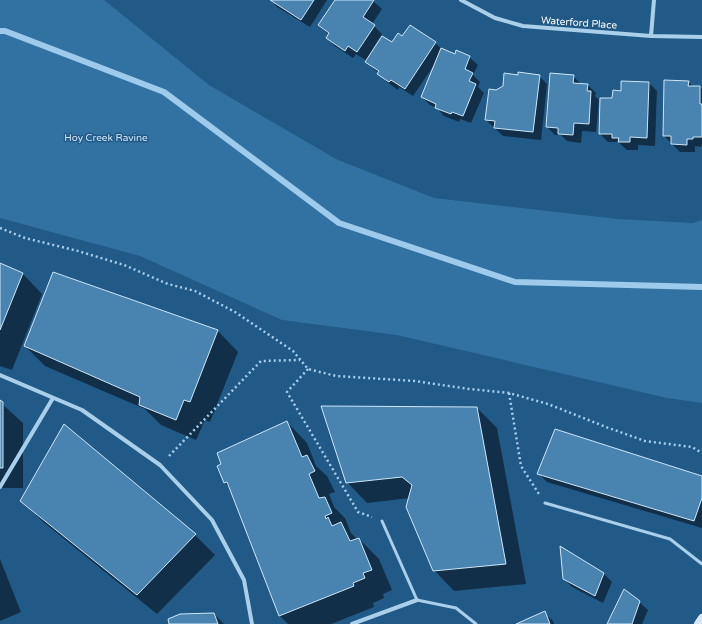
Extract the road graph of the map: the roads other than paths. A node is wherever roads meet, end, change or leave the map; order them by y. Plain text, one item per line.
1 (461, 0) edge
2 (654, 0) edge
3 (651, 36) junction
4 (702, 37) edge
5 (0, 375) edge
6 (53, 398) junction
7 (0, 487) edge
8 (545, 503) road end
9 (382, 521) road end
10 (702, 564) edge
11 (417, 600) junction
12 (702, 618) edge
13 (252, 624) edge
14 (352, 624) edge
15 (476, 624) edge
16 (698, 624) edge

1 - 3 street, Waterford Place
2 - 3 street
3 - 4 street, Waterford Place
5 - 6 street
6 - 7 street
6 - 13 street
8 - 10 lane
9 - 11 lane
11 - 14 street
11 - 15 lane
12 - 16 main road

